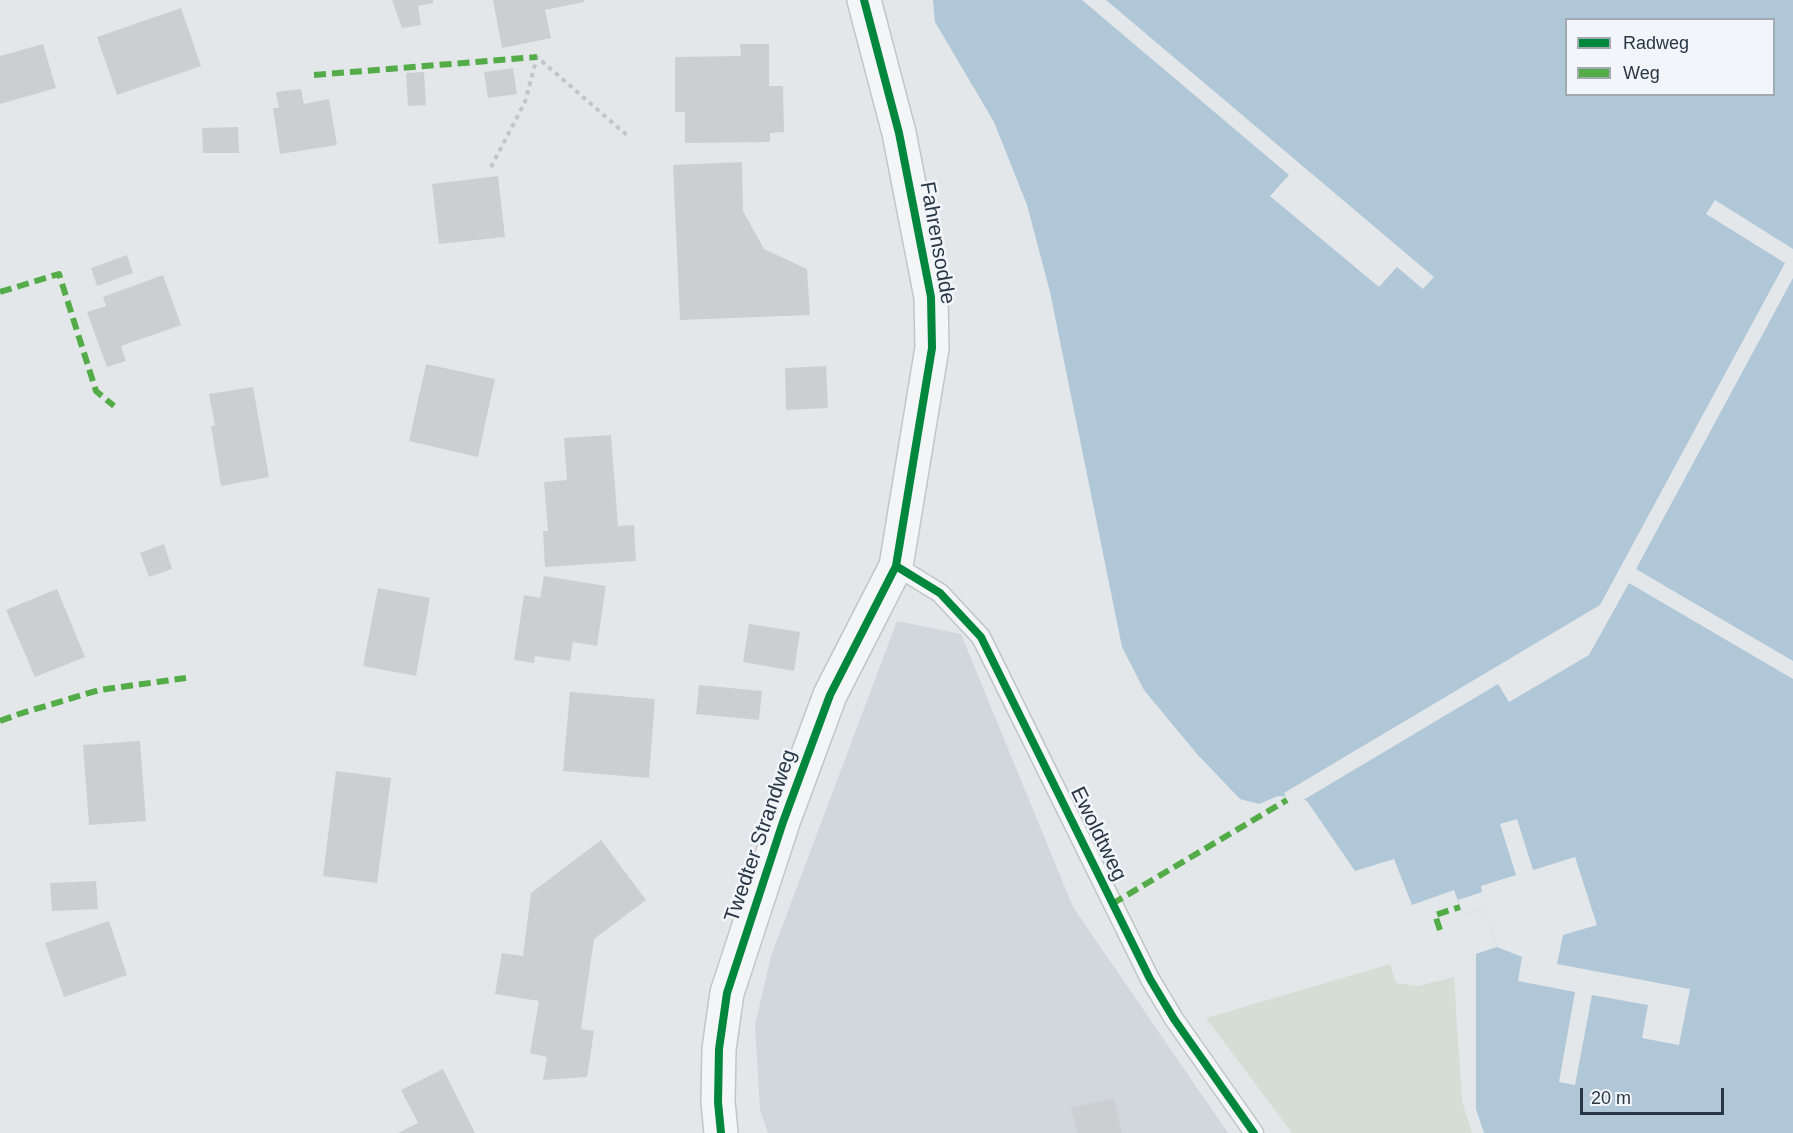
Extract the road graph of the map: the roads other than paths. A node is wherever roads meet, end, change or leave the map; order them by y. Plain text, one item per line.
1 (864, 0) edge
2 (896, 566) junction
3 (721, 1133) edge
4 (1254, 1133) edge

1 - 2 street, Fahrensodde
2 - 3 street, Twedter Strandweg
2 - 4 lane, Ewoldtweg

